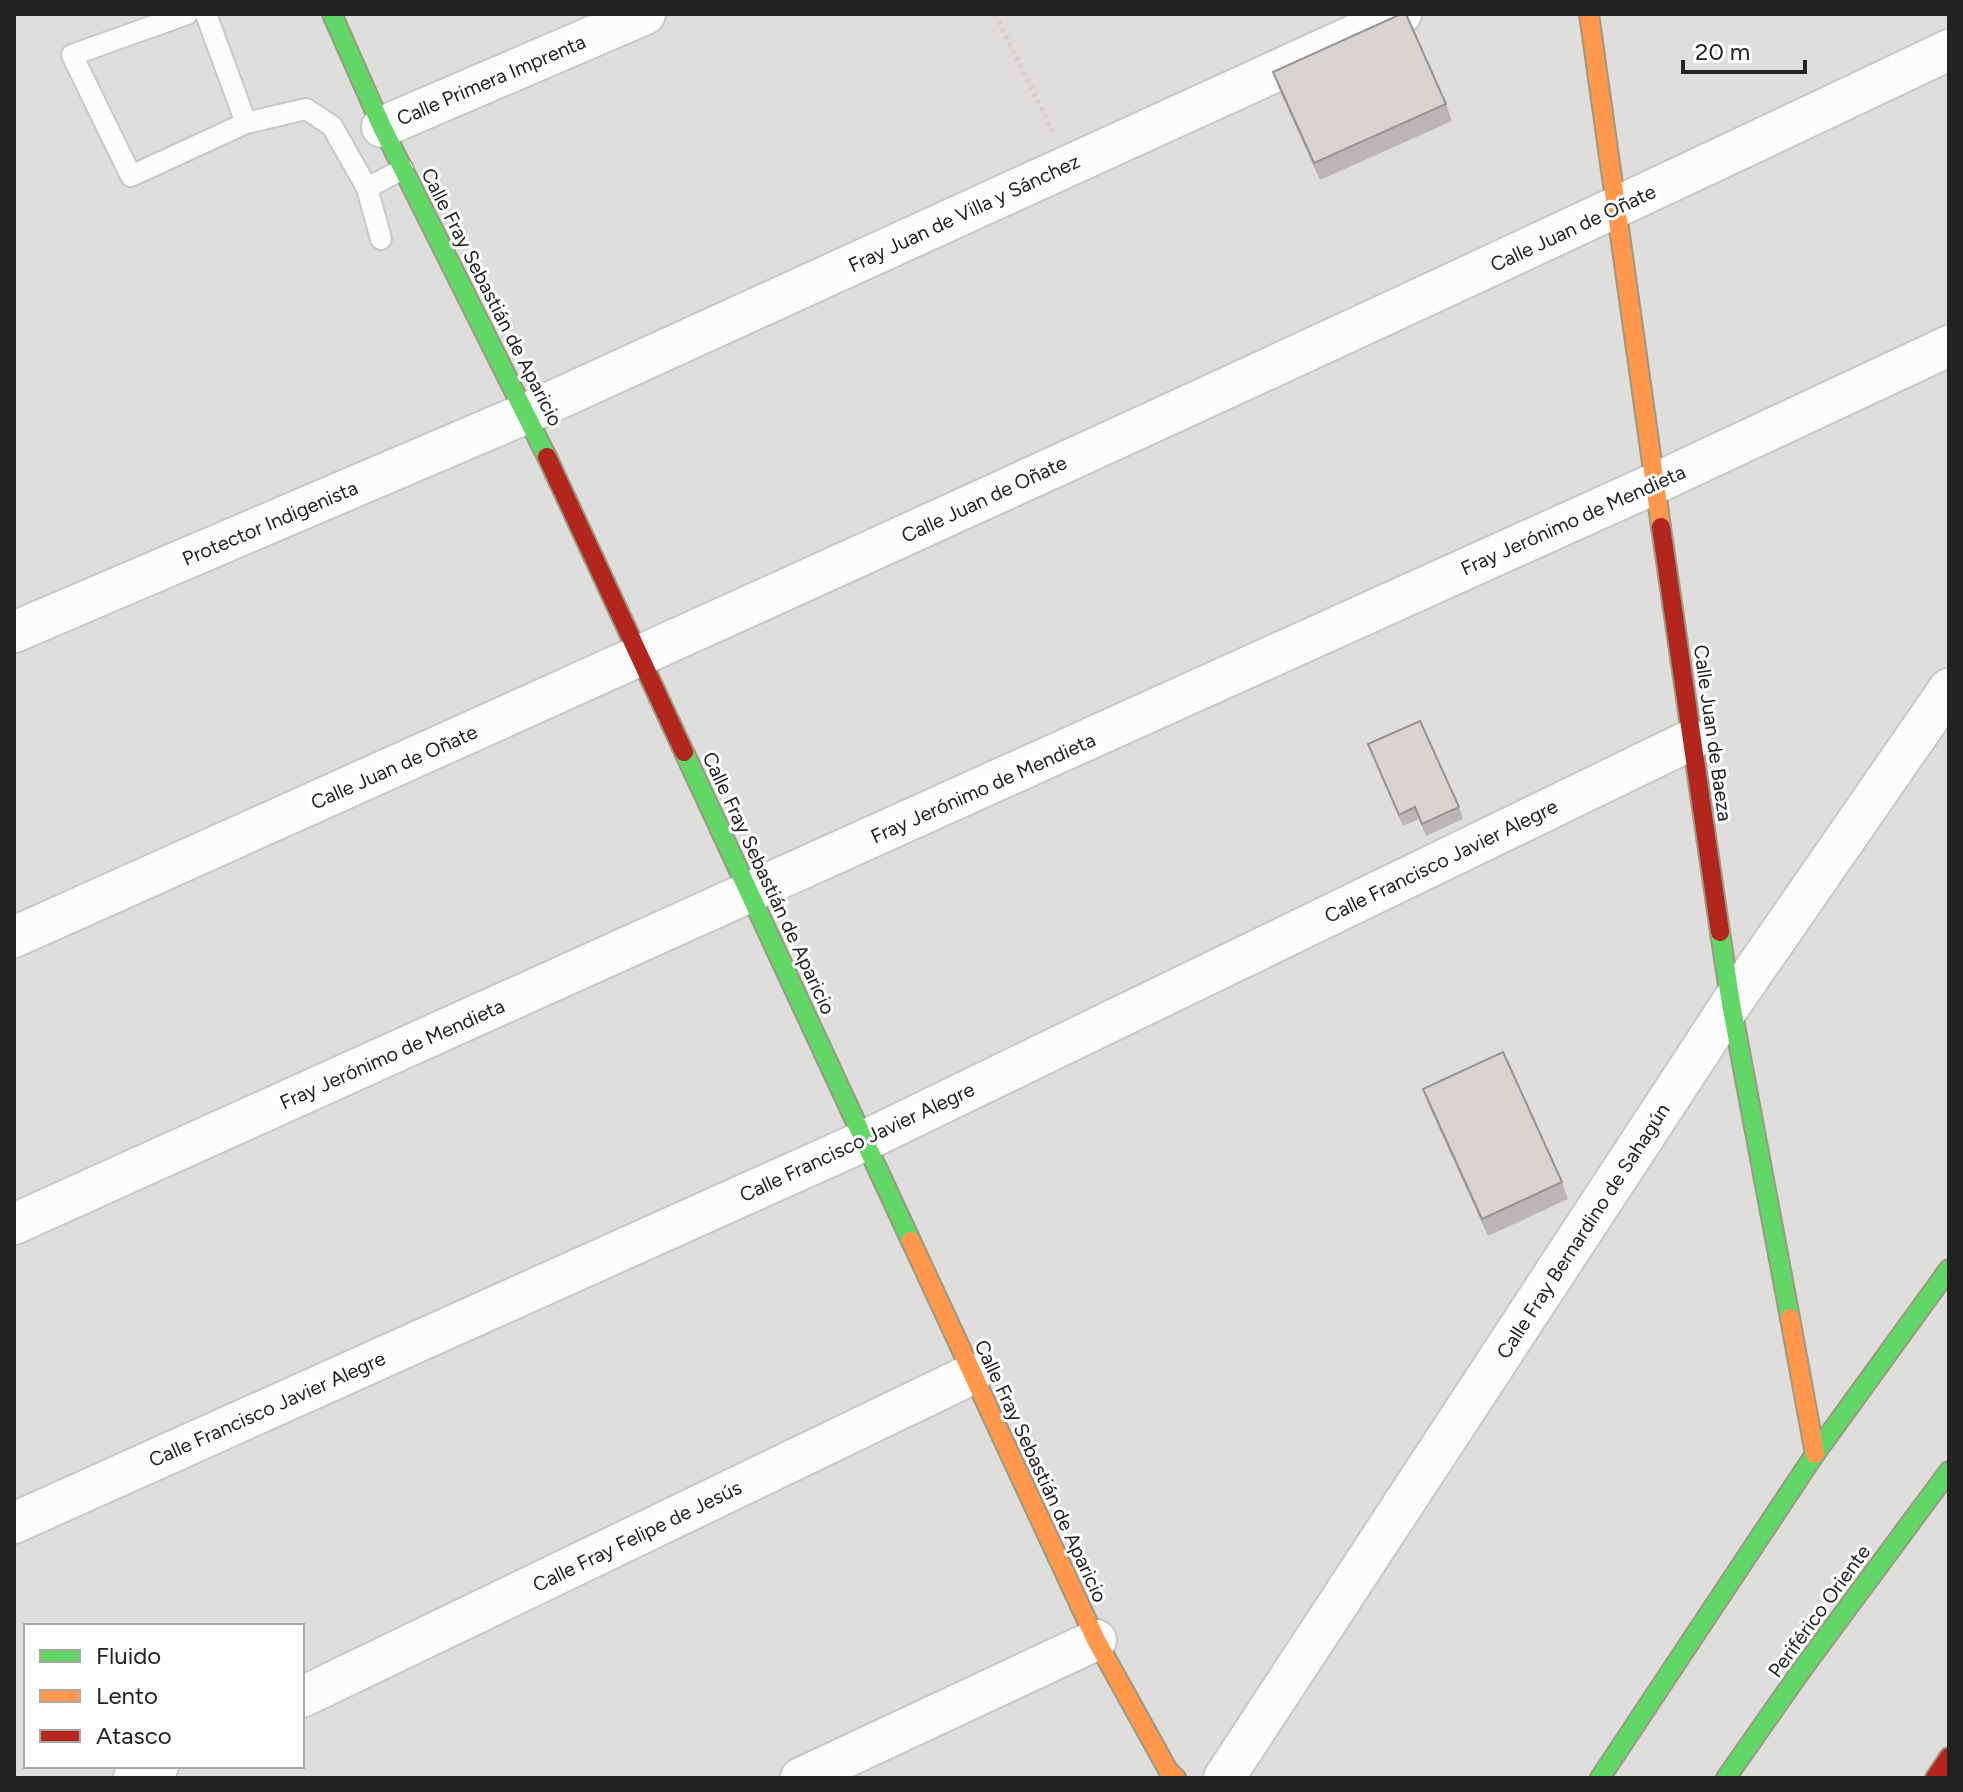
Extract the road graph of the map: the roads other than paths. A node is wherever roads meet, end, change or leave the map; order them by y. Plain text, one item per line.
1 (187, 14) edge
2 (206, 14) edge
3 (332, 14) edge
4 (645, 14) edge
5 (1401, 14) edge
6 (1589, 14) edge
7 (1949, 50) edge
8 (246, 123) junction
9 (382, 127) junction
10 (403, 169) junction
11 (367, 188) junction
12 (1616, 208) junction
13 (381, 239) dead end
14 (1949, 346) edge
15 (527, 413) junction
16 (1656, 483) junction
17 (14, 632) edge
18 (641, 657) junction
19 (1949, 689) edge
20 (1691, 740) junction
21 (750, 893) junction
22 (14, 937) edge
23 (1731, 1004) junction
24 (864, 1141) junction
25 (14, 1224) edge
26 (1949, 1269) edge
27 (972, 1374) junction
28 (1815, 1454) junction
29 (1949, 1471) edge
30 (14, 1523) edge
31 (1096, 1640) junction
32 (304, 1696) edge
33 (1949, 1757) edge
34 (154, 1768) edge
35 (1171, 1775) edge
36 (134, 1778) edge
37 (801, 1778) edge
38 (1224, 1778) edge
39 (1600, 1778) edge
40 (1726, 1778) edge
41 (1935, 1778) edge

1 - 8 lane
2 - 8 lane
3 - 9 main road, Calle Fray Sebastián de Aparicio
4 - 9 street, Calle Primera Imprenta
5 - 15 street, Fray Juan de Villa y Sánchez
6 - 12 main road, Calle Juan de Baeza
7 - 12 street, Calle Juan de Oñate
8 - 11 lane
9 - 10 main road, Calle Fray Sebastián de Aparicio
10 - 11 lane
10 - 15 main road, Calle Fray Sebastián de Aparicio
11 - 13 lane
12 - 16 main road, Calle Juan de Baeza
12 - 18 street, Calle Juan de Oñate
14 - 16 street, Fray Jerónimo de Mendieta
15 - 17 street, Protector Indigenista
15 - 18 main road, Calle Fray Sebastián de Aparicio
16 - 20 main road, Calle Juan de Baeza
16 - 21 street, Fray Jerónimo de Mendieta
18 - 21 main road, Calle Fray Sebastián de Aparicio
18 - 22 street, Calle Juan de Oñate
19 - 23 street, Calle Fray Bernardino de Sahagún
20 - 23 main road, Calle Juan de Baeza
20 - 24 street, Calle Francisco Javier Alegre
21 - 24 main road, Calle Fray Sebastián de Aparicio
21 - 25 street, Fray Jerónimo de Mendieta
23 - 28 main road, Calle Juan de Baeza
23 - 38 street, Calle Fray Bernardino de Sahagún
24 - 27 main road, Calle Fray Sebastián de Aparicio
24 - 30 street, Calle Francisco Javier Alegre
26 - 28 main road
27 - 31 main road, Calle Fray Sebastián de Aparicio
27 - 32 street, Calle Fray Felipe de Jesús
28 - 39 main road
29 - 40 main road, Periférico Oriente
31 - 35 main road, Calle Fray Sebastián de Aparicio
31 - 37 street
33 - 41 main road
34 - 36 street

